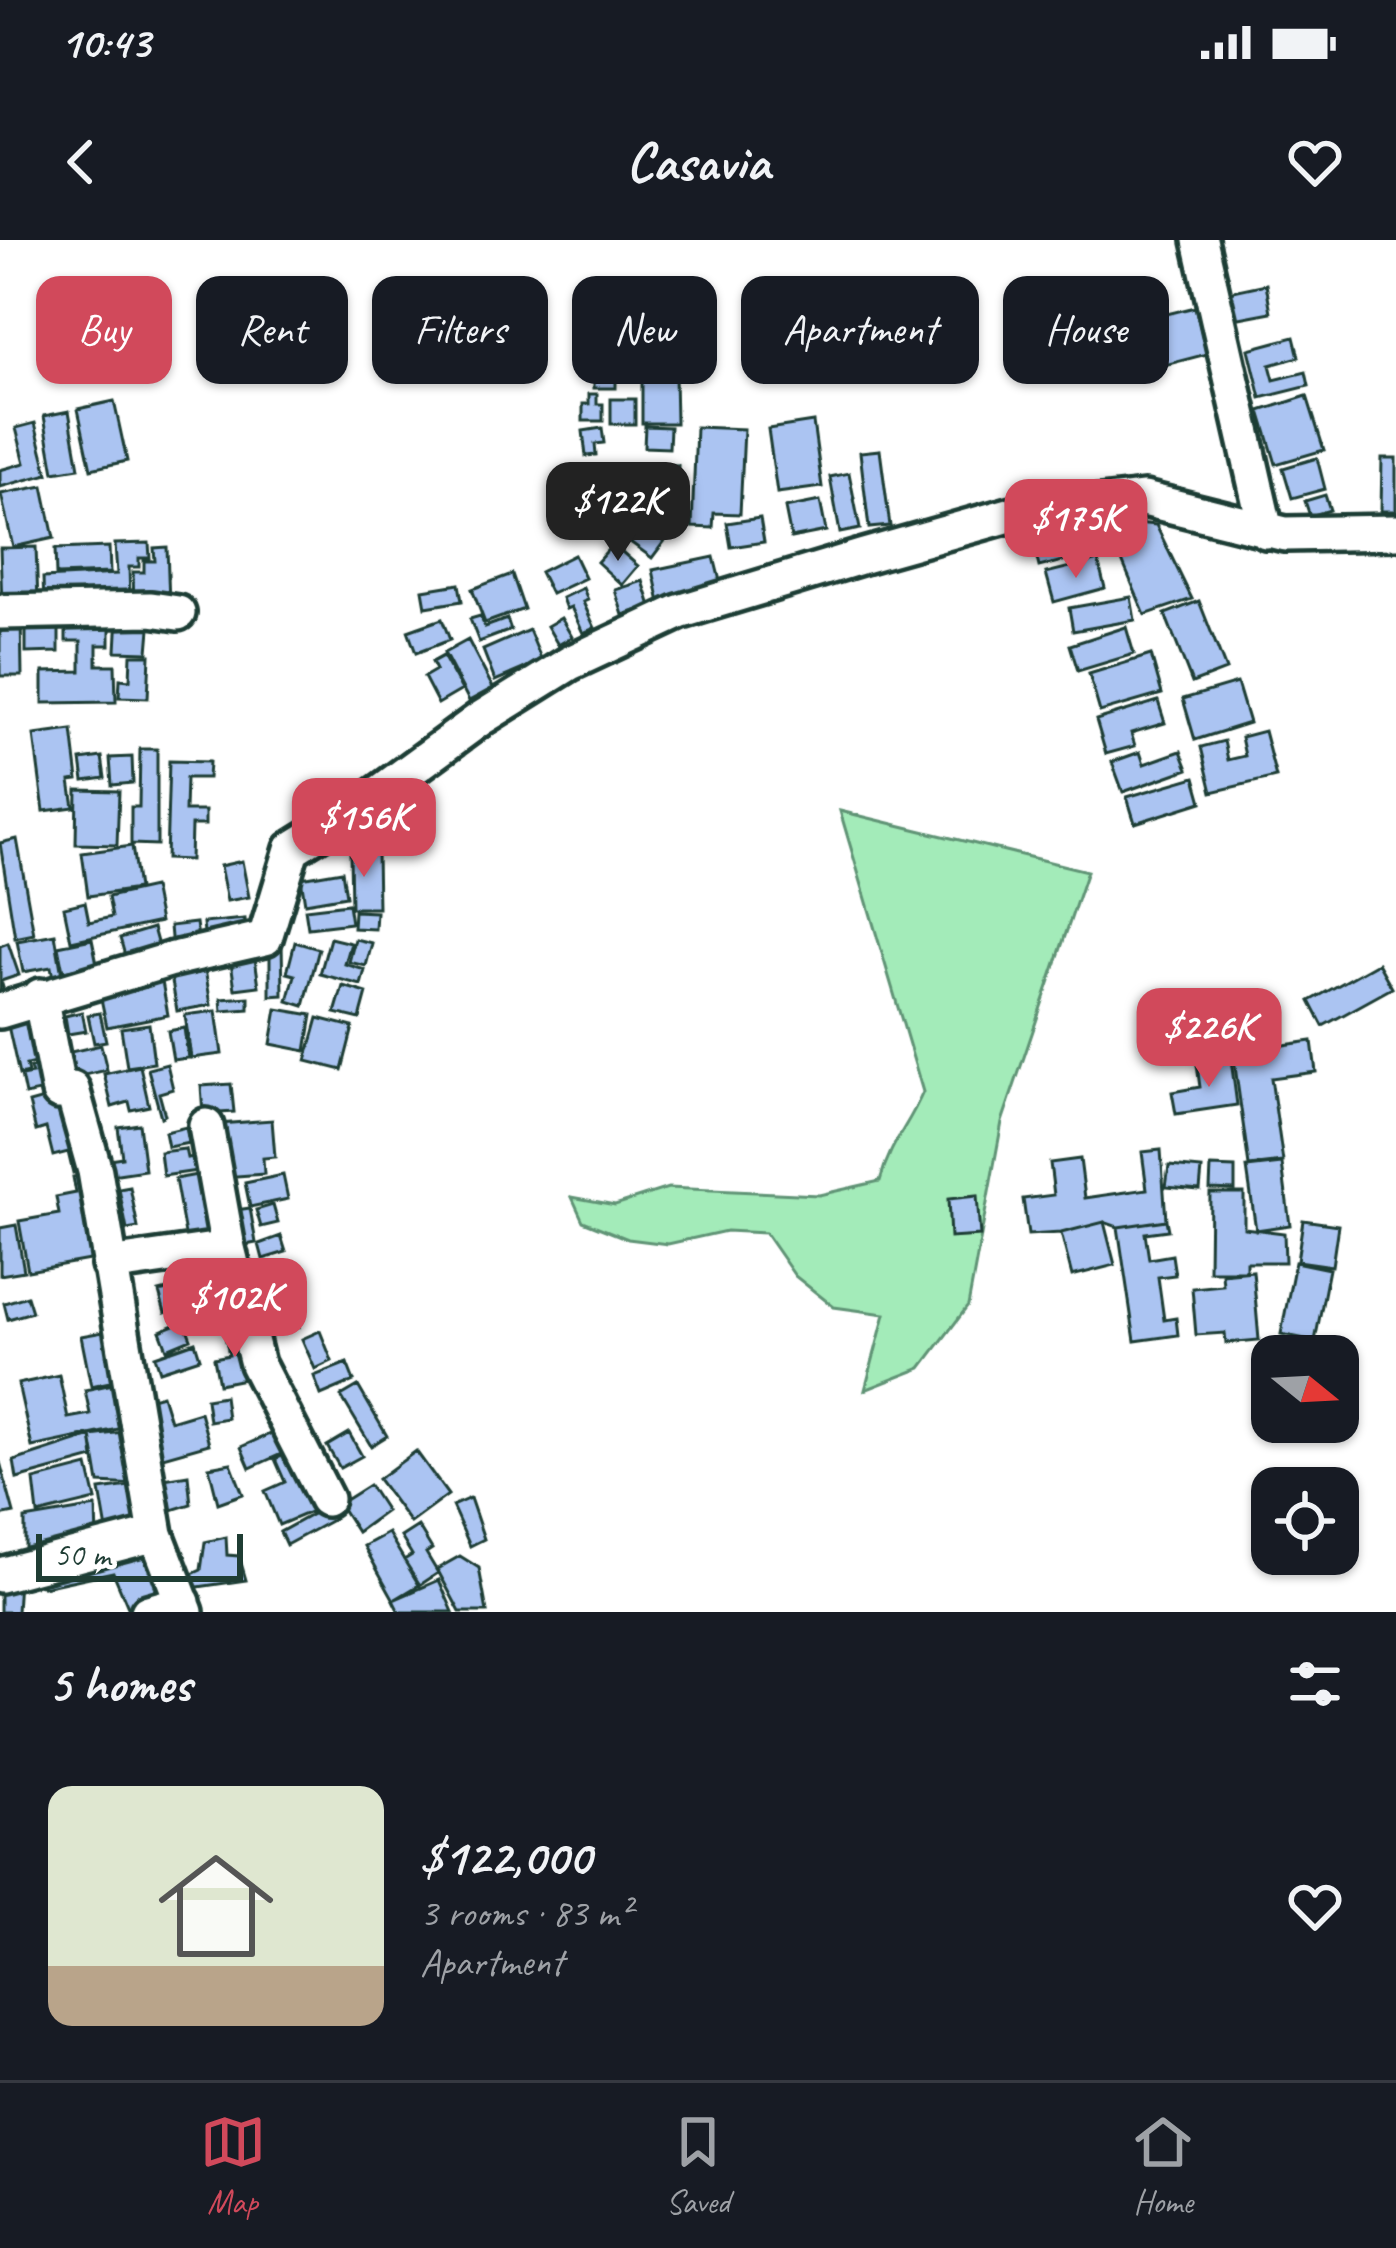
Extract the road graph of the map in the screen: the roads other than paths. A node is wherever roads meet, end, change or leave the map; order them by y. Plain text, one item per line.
1 (1200, 240) edge
2 (1266, 531) junction
3 (1396, 532) edge
4 (0, 612) edge
5 (178, 613) dead end
6 (40, 996) junction
7 (0, 1011) edge
8 (206, 1126) dead end
9 (227, 1248) junction
10 (109, 1264) junction
11 (326, 1499) dead end
12 (156, 1534) junction
13 (0, 1575) edge
14 (184, 1607) edge
15 (148, 1612) edge

1 - 2 street
2 - 3 street
2 - 6 street
4 - 5 street
6 - 7 street
6 - 10 street
8 - 9 street
9 - 10 street
9 - 11 street
10 - 12 street
12 - 13 street
12 - 14 street
14 - 15 street

